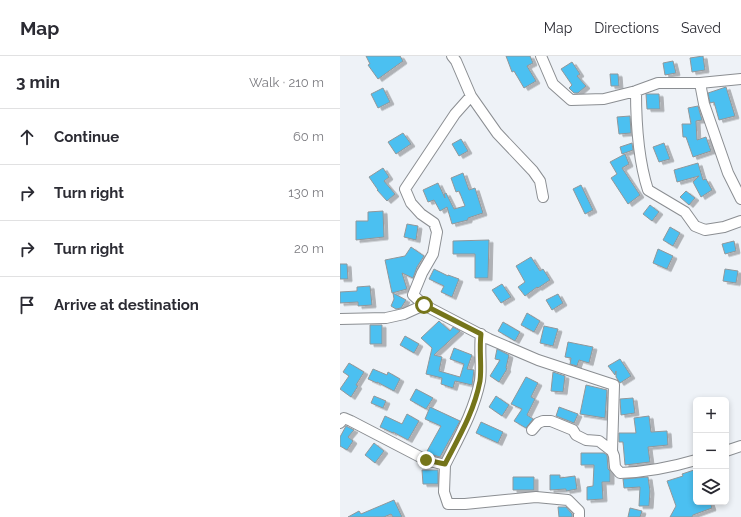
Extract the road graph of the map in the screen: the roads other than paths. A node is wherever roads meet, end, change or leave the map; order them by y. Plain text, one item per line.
1 (452, 56) edge
2 (540, 56) edge
3 (741, 79) edge
4 (700, 83) junction
5 (636, 91) junction
6 (471, 96) junction
7 (543, 197) dead end
8 (741, 199) edge
9 (741, 221) edge
10 (424, 305) junction
11 (340, 319) edge
12 (481, 334) junction
13 (340, 423) edge
14 (532, 430) dead end
15 (741, 446) edge
16 (612, 450) junction
17 (729, 450) edge
18 (693, 461) edge
19 (445, 464) junction
20 (579, 517) edge

1 - 6 street
2 - 5 street
3 - 4 street
4 - 5 street
4 - 8 street
5 - 9 street
6 - 7 street
6 - 10 street
10 - 11 street
10 - 12 street
12 - 16 street
12 - 19 street
13 - 19 street
14 - 16 street
15 - 17 street
16 - 18 street
19 - 20 street

